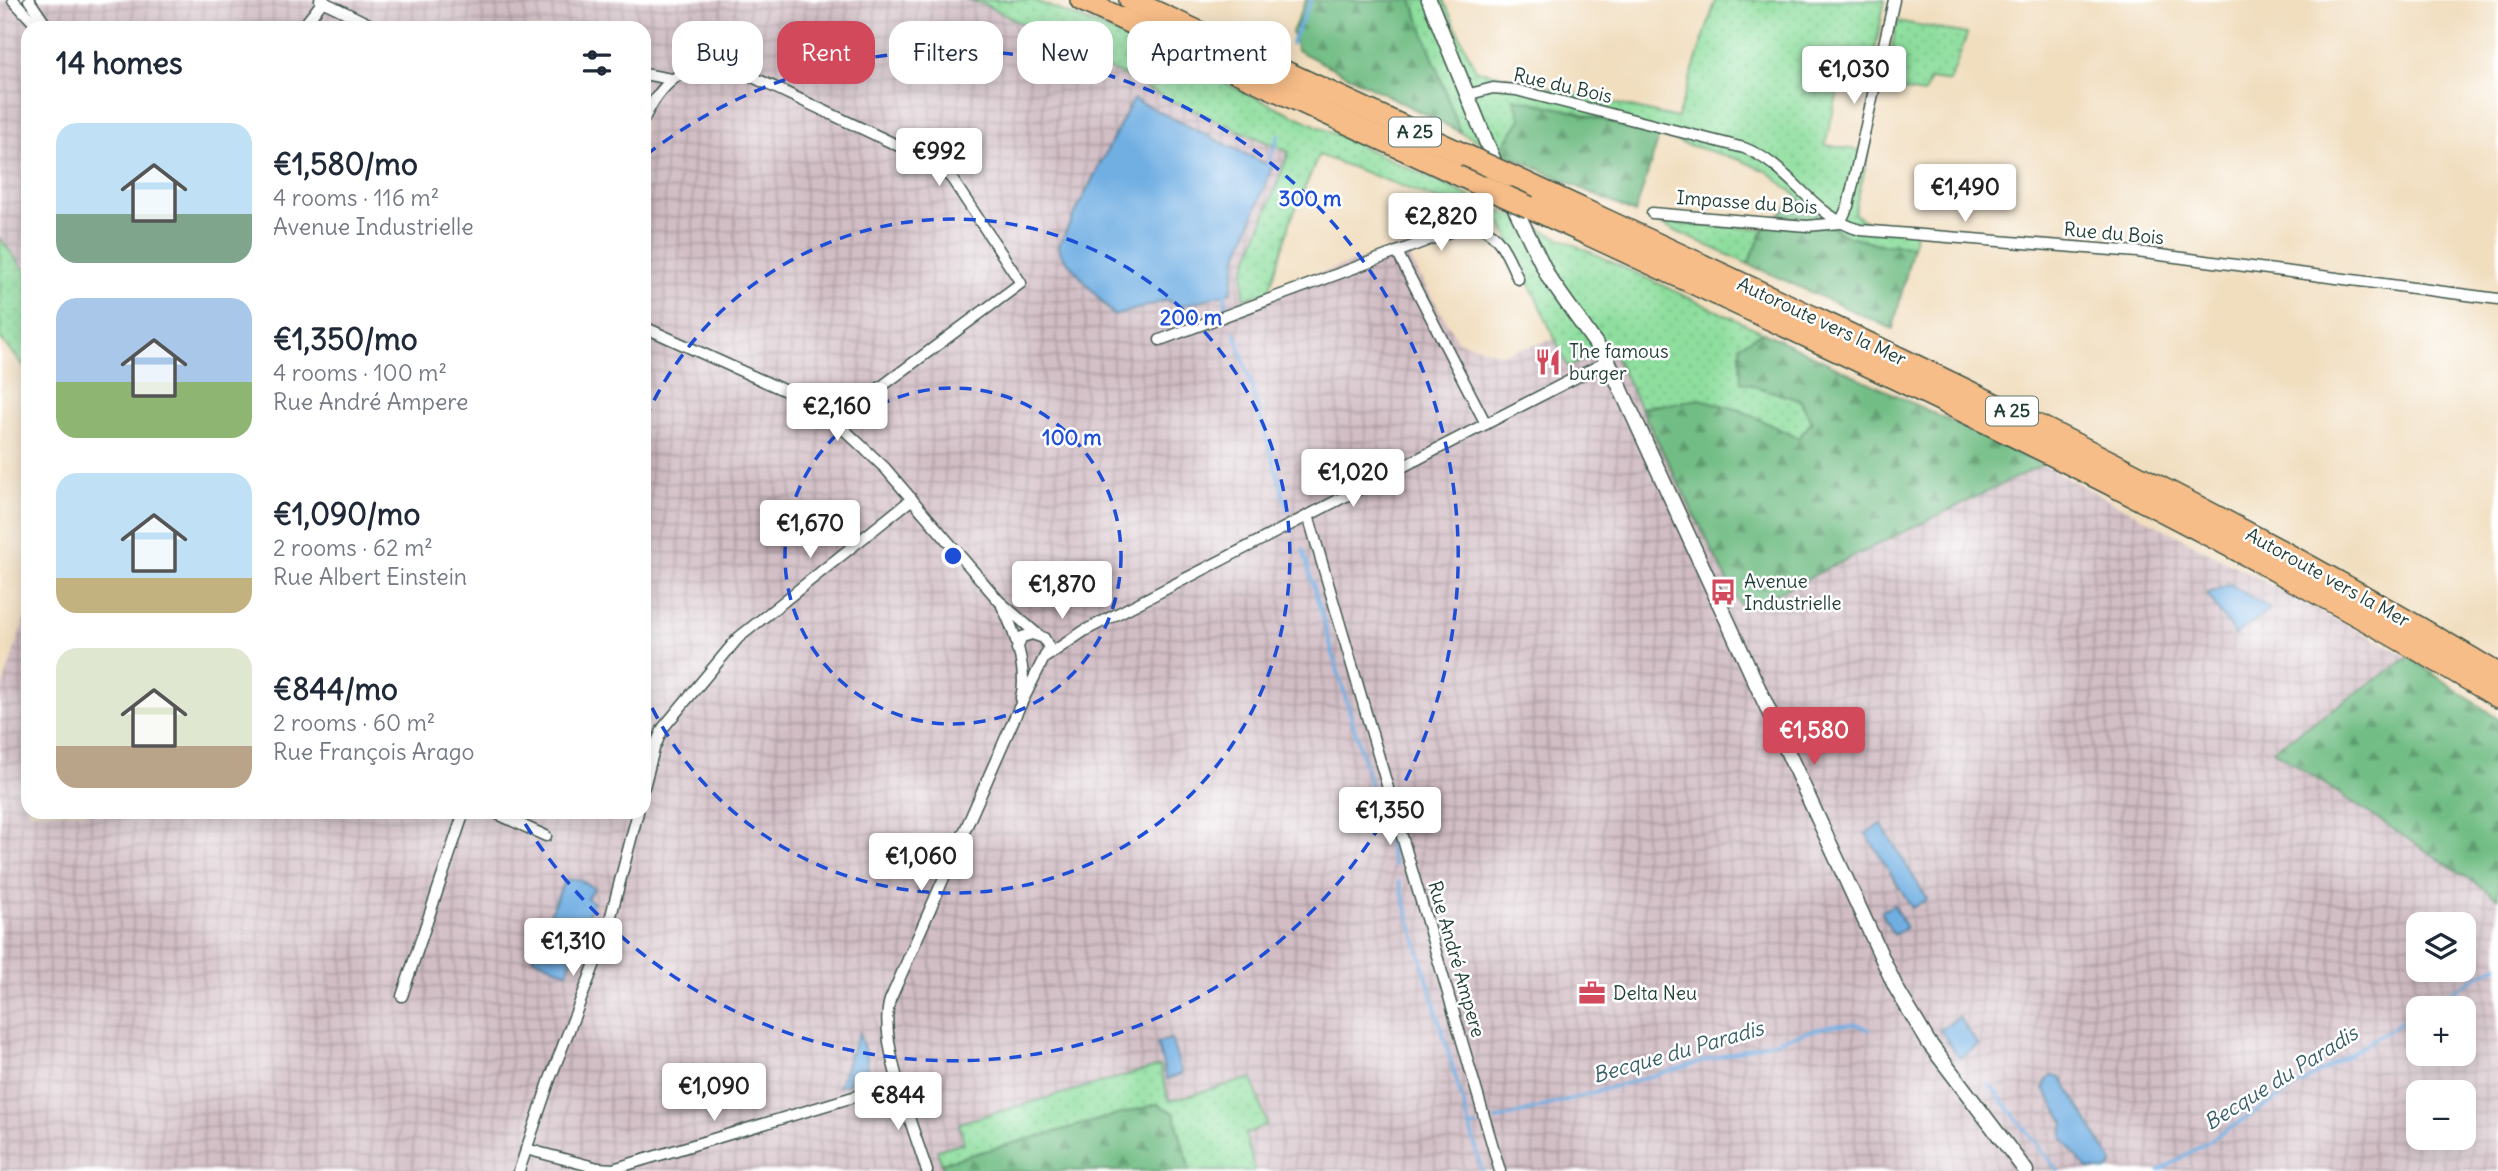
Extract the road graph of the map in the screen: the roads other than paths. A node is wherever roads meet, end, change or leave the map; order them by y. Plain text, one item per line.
1 (13, 0) edge
2 (29, 0) edge
3 (1068, 0) edge
4 (1081, 0) edge
5 (1429, 0) edge
6 (1894, 0) edge
7 (322, 1) edge
8 (1124, 8) edge
9 (32, 21) edge
10 (43, 21) edge
11 (307, 21) edge
12 (363, 21) edge
13 (651, 75) edge
14 (671, 79) junction
15 (1466, 95) junction
16 (651, 106) edge
17 (1652, 213) dead end
18 (1840, 223) junction
19 (1397, 253) junction
20 (1518, 279) dead end
21 (2498, 299) edge
22 (651, 330) edge
23 (1160, 340) dead end
24 (1608, 361) junction
25 (835, 421) junction
26 (1486, 424) junction
27 (912, 499) junction
28 (1308, 515) junction
29 (999, 601) junction
30 (1084, 631) junction
31 (1040, 635) junction
32 (1018, 653) junction
33 (1046, 659) junction
34 (2498, 674) edge
35 (2498, 697) edge
36 (1018, 710) junction
37 (651, 760) edge
38 (462, 819) edge
39 (509, 819) edge
40 (636, 819) edge
41 (547, 836) dead end
42 (402, 996) dead end
43 (900, 1083) junction
44 (526, 1149) junction
45 (519, 1171) edge
46 (927, 1171) edge
47 (1500, 1171) edge
48 (2025, 1171) edge

1 - 9 street
2 - 10 street
3 - 8 highway
4 - 8 highway, A 25
5 - 15 street
6 - 18 street
7 - 11 street
7 - 12 street
8 - 34 highway, Autoroute vers la Mer / A 25, bridge
8 - 35 highway, A 25, bridge
13 - 14 street
14 - 16 street
14 - 25 street
15 - 18 street, Rue du Bois
15 - 24 street
17 - 18 street, Impasse du Bois
18 - 21 street, Rue du Bois
19 - 20 street
19 - 23 street
19 - 26 street
22 - 25 street
24 - 26 street
24 - 48 street
25 - 27 street
26 - 28 street
27 - 29 street
27 - 37 street
28 - 30 street
28 - 47 street, Rue André Ampere
29 - 31 street
29 - 32 street
30 - 31 street
30 - 33 street
31 - 32 street
31 - 33 street
32 - 33 street
32 - 36 street
33 - 36 street
36 - 43 street
38 - 42 street
39 - 41 street
40 - 44 street
43 - 44 street
43 - 46 street
44 - 45 street

